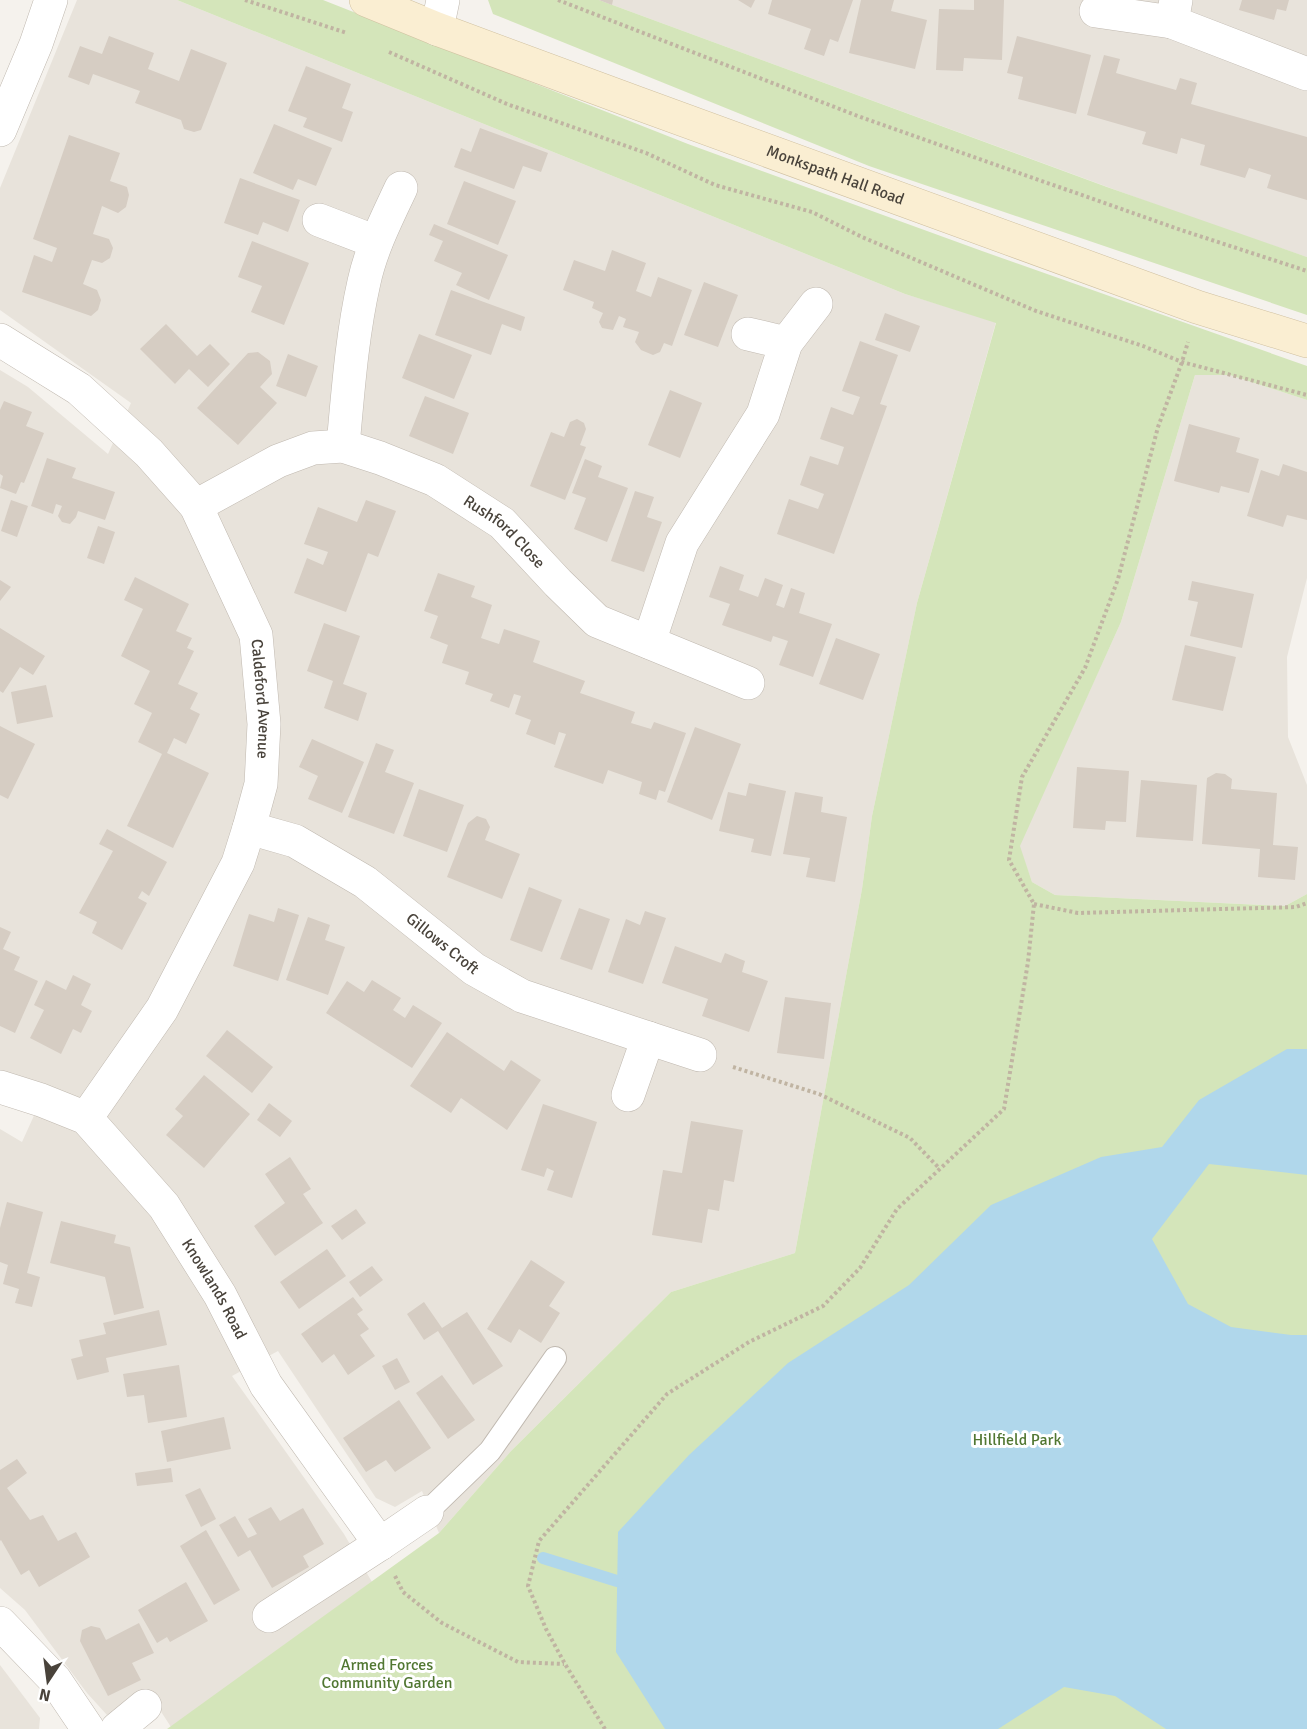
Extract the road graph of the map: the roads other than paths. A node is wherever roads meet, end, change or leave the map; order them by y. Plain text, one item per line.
1 (51, 0) edge
2 (366, 0) edge
3 (1096, 11) dead end
4 (1174, 11) edge
5 (440, 14) edge
6 (1307, 74) edge
7 (0, 130) edge
8 (401, 188) dead end
9 (319, 220) dead end
10 (376, 242) junction
11 (816, 304) dead end
12 (748, 334) dead end
13 (0, 340) edge
14 (1307, 341) edge
15 (786, 343) junction
16 (343, 446) junction
17 (196, 506) junction
18 (649, 642) junction
19 (748, 683) dead end
20 (249, 828) junction
21 (648, 1038) junction
22 (700, 1055) road end
23 (0, 1087) edge
24 (628, 1095) dead end
25 (86, 1118) junction
26 (555, 1358) dead end
27 (427, 1512) joint
28 (380, 1544) junction
29 (268, 1616) dead end
30 (0, 1623) edge
31 (145, 1706) dead end
32 (88, 1729) edge
33 (117, 1729) edge

1 - 7 street
2 - 5 street, Monkspath Hall Road
3 - 4 street
4 - 6 street
5 - 14 street, Monkspath Hall Road
8 - 10 street
9 - 10 street
10 - 16 street
11 - 15 street
12 - 15 street
13 - 17 street, Caldeford Avenue
15 - 18 street
16 - 17 street, Rushford Close
16 - 18 street, Rushford Close
17 - 20 street, Caldeford Avenue
18 - 19 street, Rushford Close
20 - 21 street, Gillows Croft
20 - 25 street, Caldeford Avenue
21 - 22 street, Gillows Croft
21 - 24 street
23 - 25 street, Knowlands Road
25 - 28 street, Knowlands Road
26 - 27 lane
27 - 28 street
28 - 29 street
30 - 32 street
31 - 33 street

